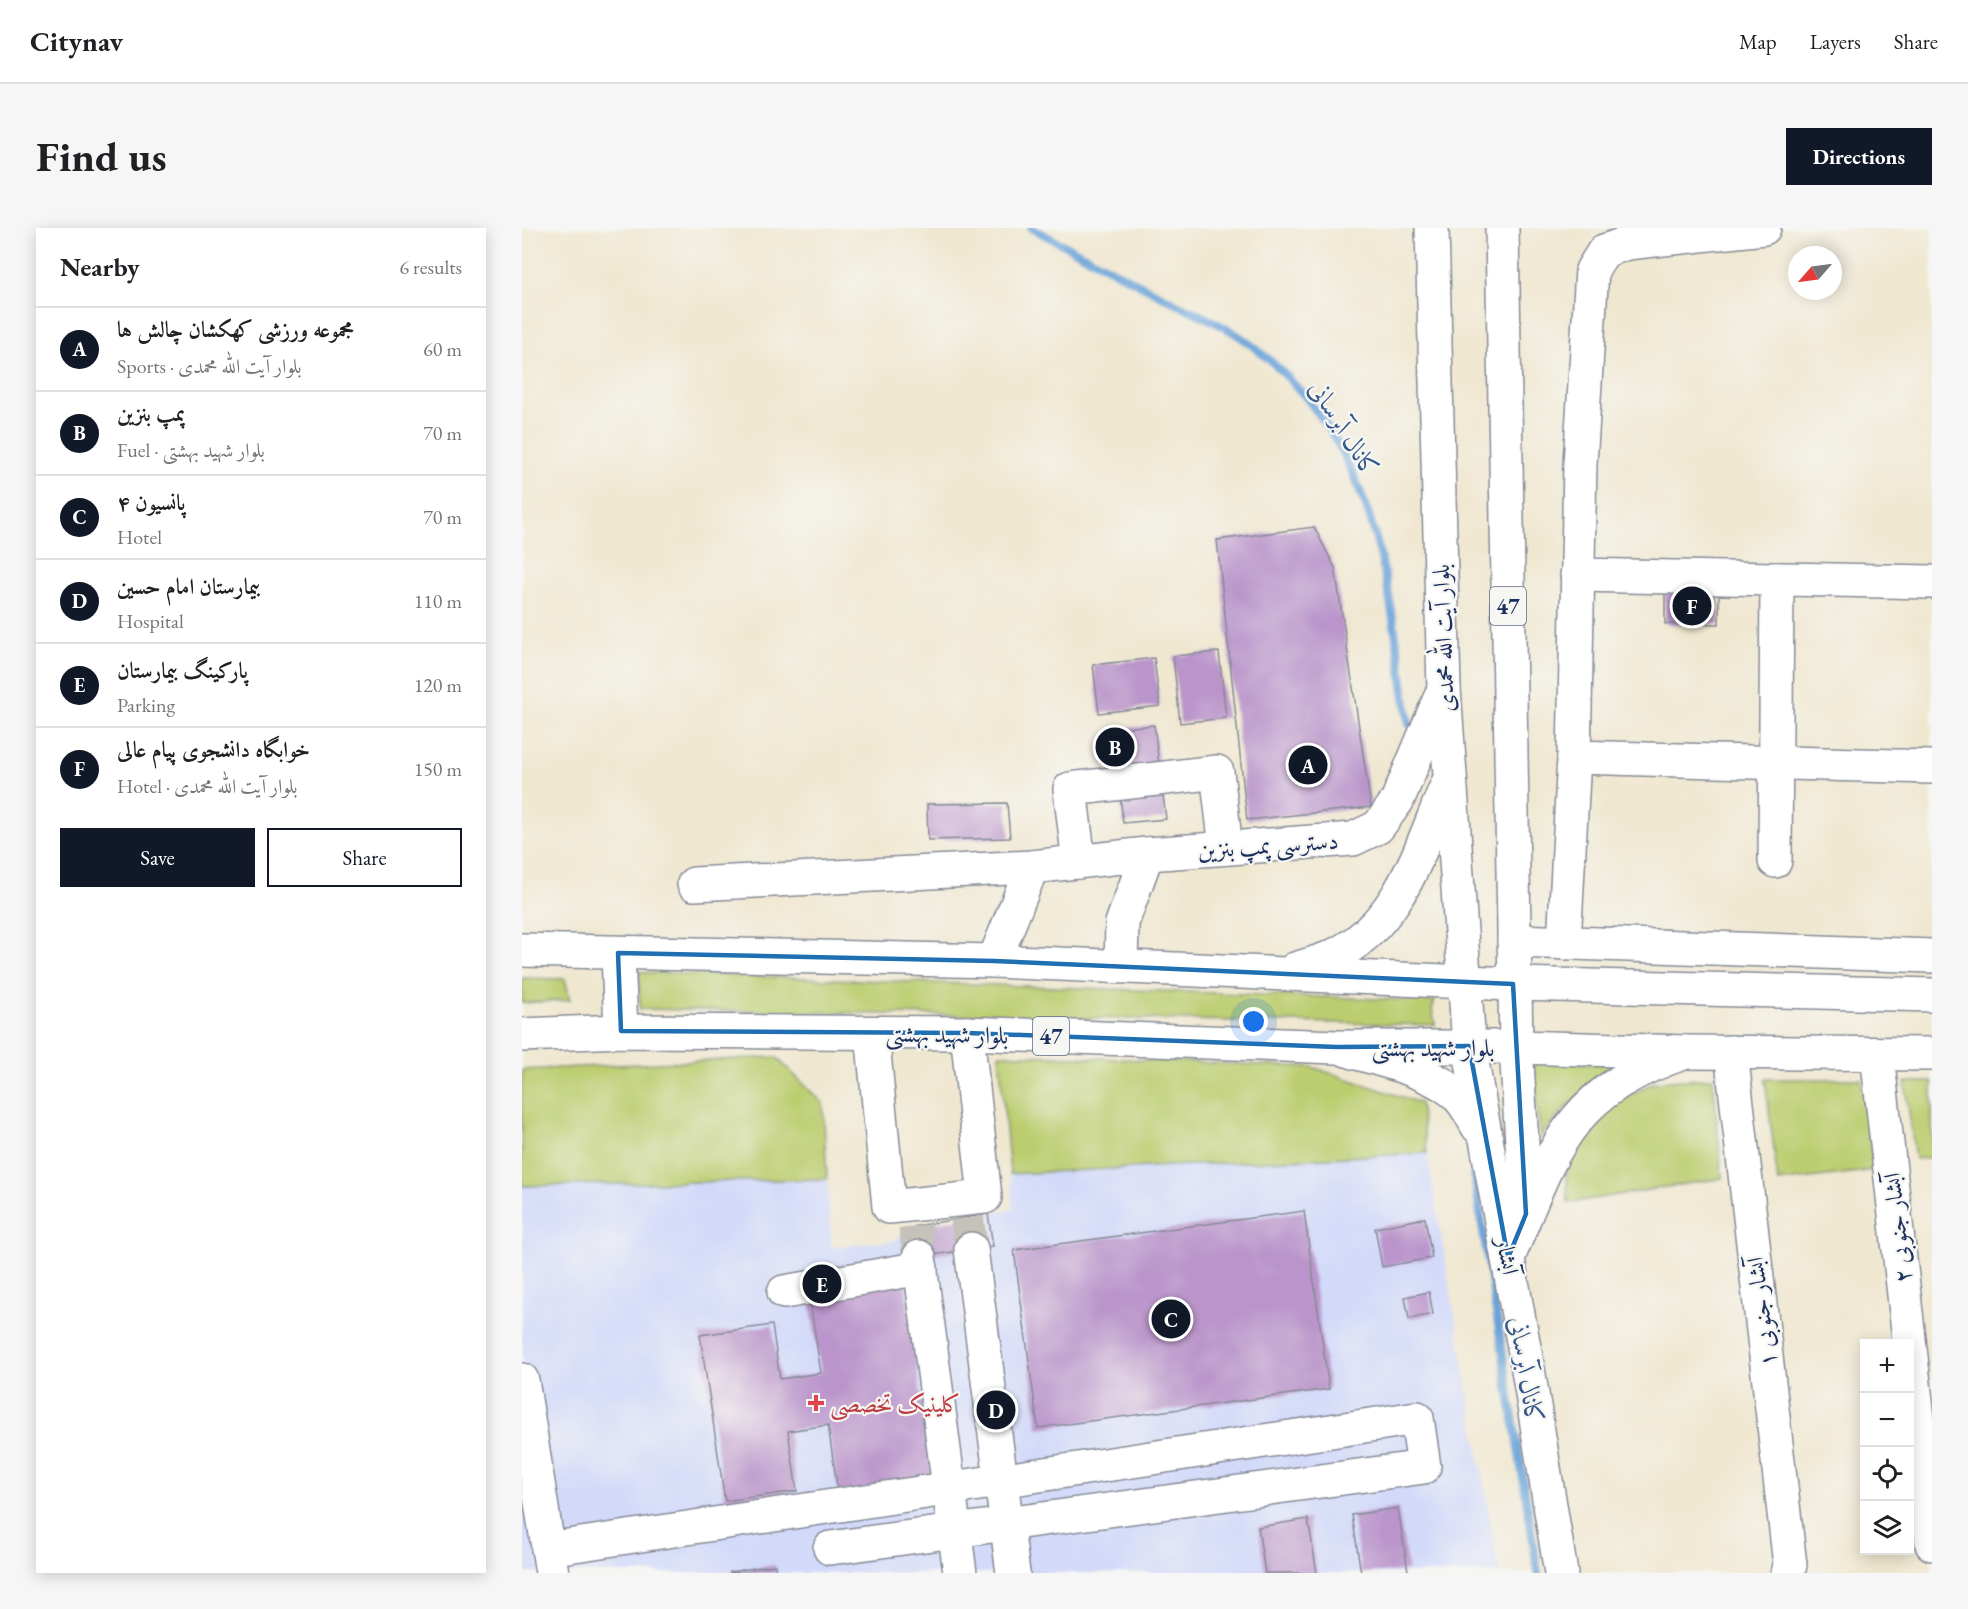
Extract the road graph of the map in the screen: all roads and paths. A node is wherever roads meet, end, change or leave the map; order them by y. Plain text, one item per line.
1 (1432, 228) edge
2 (1502, 228) edge
3 (1764, 228) edge
4 (1578, 575) junction
5 (1777, 579) junction
6 (1932, 582) edge
7 (1444, 689) junction
8 (1574, 757) junction
9 (1777, 763) junction
10 (1932, 767) edge
11 (1449, 781) junction
12 (1226, 848) junction
13 (1147, 854) junction
14 (1775, 861) dead end
15 (1079, 862) junction
16 (1032, 867) junction
17 (694, 884) dead end
18 (1514, 941) junction
19 (1564, 943) junction
20 (522, 950) edge
21 (618, 953) junction
22 (1932, 956) edge
23 (994, 961) junction
24 (1121, 966) junction
25 (1253, 972) junction
26 (1463, 982) junction
27 (1513, 984) junction
28 (1932, 994) edge
29 (621, 1031) junction
30 (872, 1033) junction
31 (967, 1033) junction
32 (522, 1035) edge
33 (1469, 1046) junction
34 (1337, 1047) junction
35 (1516, 1047) junction
36 (1686, 1052) junction
37 (1731, 1052) junction
38 (1877, 1054) junction
39 (1932, 1054) edge
40 (1487, 1143) junction
41 (1526, 1214) junction
42 (968, 1222) junction
43 (917, 1239) junction
44 (1508, 1258) junction
45 (784, 1292) dead end
46 (522, 1380) edge
47 (1001, 1481) junction
48 (950, 1488) junction
49 (1006, 1524) junction
50 (955, 1532) junction
51 (1932, 1545) edge
52 (830, 1548) dead end
53 (550, 1561) edge
54 (960, 1573) edge
55 (1013, 1573) edge
56 (1561, 1573) edge
57 (1788, 1573) edge

1 - 7 main road, بلوار آیت الله محمدی
2 - 18 main road, 47
3 - 4 main road
4 - 5 main road
4 - 8 main road
5 - 6 main road
5 - 9 main road
7 - 11 main road, بلوار آیت الله محمدی
7 - 12 main road, دسترسی پمپ بنزین
8 - 9 main road
8 - 19 main road
9 - 10 main road
9 - 14 main road
11 - 25 main road
11 - 26 main road, بلوار آیت الله محمدی
12 - 13 main road, دسترسی پمپ بنزین
12 - 15 main road
13 - 15 main road, دسترسی پمپ بنزین
13 - 24 main road
15 - 16 main road, دسترسی پمپ بنزین
16 - 17 main road, دسترسی پمپ بنزین
16 - 23 main road
18 - 19 main road
18 - 27 main road, 47
19 - 22 main road
20 - 21 main road
21 - 23 main road
21 - 29 main road
23 - 24 main road
24 - 25 main road
25 - 26 main road
26 - 27 main road
26 - 33 main road, بلوار آیت الله محمدی
27 - 28 main road
27 - 35 main road, بلوار شهید بهشتی / 47
29 - 30 main road, بلوار شهید بهشتی / 47
29 - 32 main road, بلوار شهید بهشتی / 47
30 - 31 main road, بلوار شهید بهشتی / 47
30 - 43 main road
31 - 34 main road, بلوار شهید بهشتی / 47
31 - 42 main road
33 - 34 main road, بلوار شهید بهشتی / 47
33 - 35 main road, بلوار شهید بهشتی / 47
33 - 40 main road, آبشار
34 - 40 main road
35 - 36 main road, بلوار شهید بهشتی
35 - 41 main road
36 - 37 main road, بلوار شهید بهشتی
36 - 41 main road
37 - 38 main road, بلوار شهید بهشتی
37 - 57 main road, آبشار جنوبی ۱
38 - 39 main road, بلوار شهید بهشتی
38 - 51 main road, آبشار جنوبی ۲
40 - 44 main road, آبشار
41 - 44 main road
42 - 43 main road
42 - 47 main road
43 - 45 main road
43 - 48 main road
44 - 56 main road, آبشار
46 - 53 main road
47 - 48 main road
47 - 49 main road
47 - 49 main road
48 - 50 main road
48 - 53 main road
49 - 50 main road
49 - 55 main road
50 - 52 main road
50 - 54 main road

